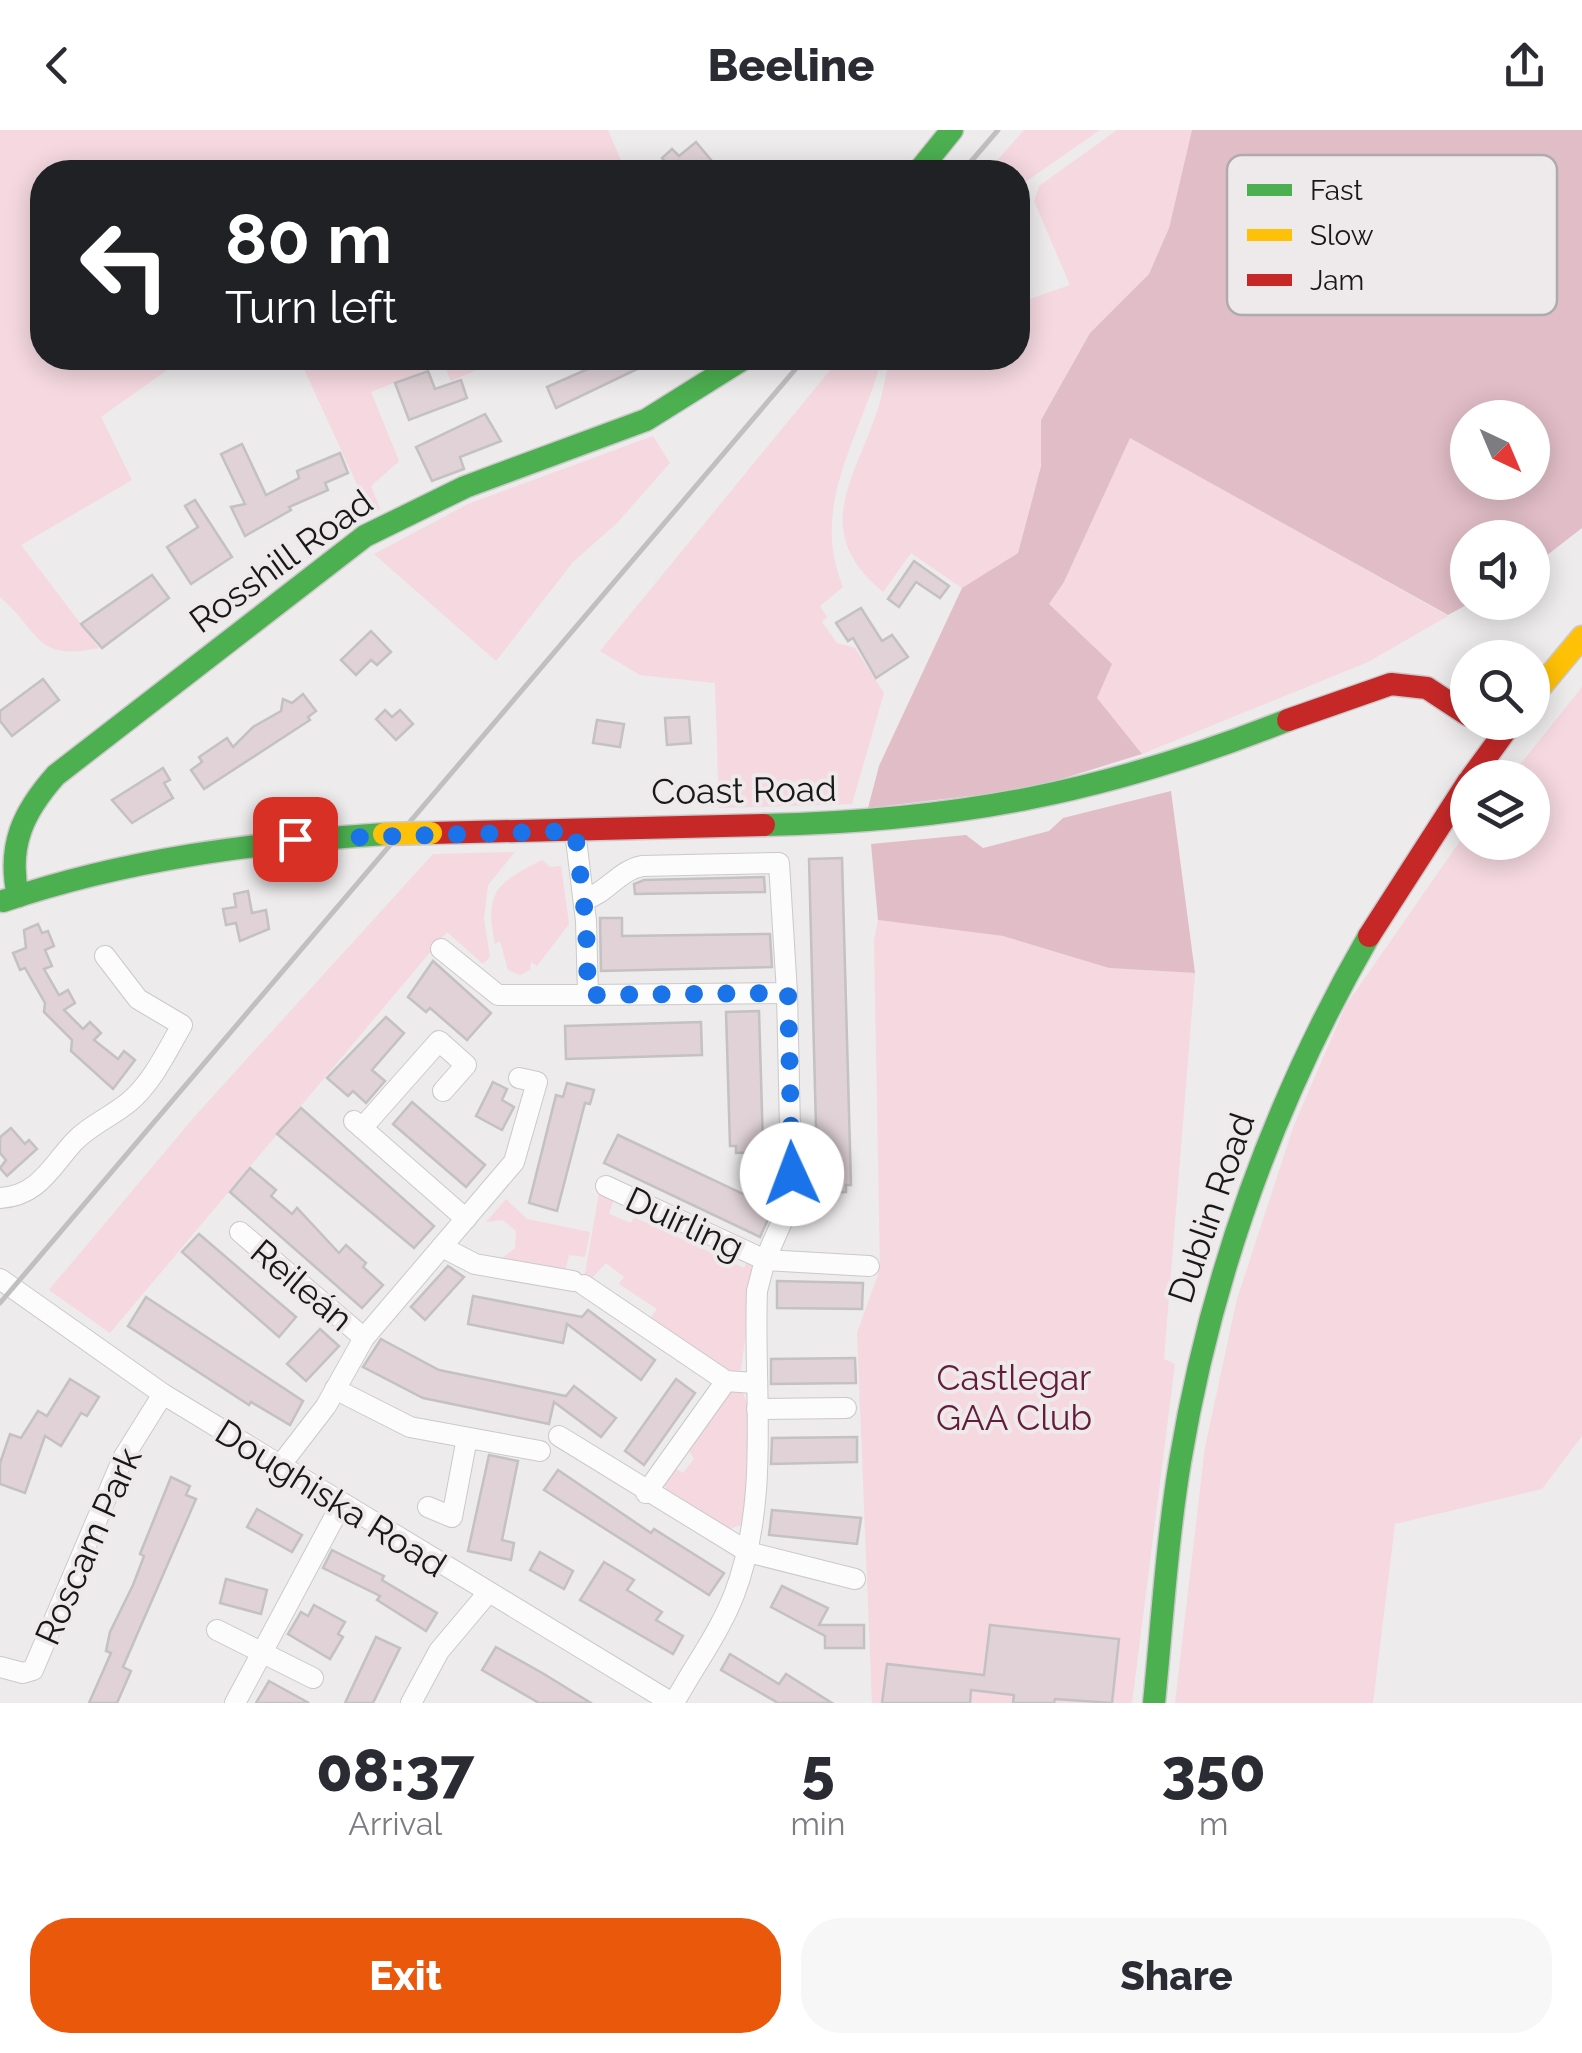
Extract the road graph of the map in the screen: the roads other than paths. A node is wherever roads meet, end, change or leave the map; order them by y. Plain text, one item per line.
1 (950, 131) edge
2 (927, 160) edge
3 (726, 370) edge
4 (1582, 638) edge
5 (1550, 676) edge
6 (1450, 703) edge
7 (1450, 809) edge
8 (575, 831) junction
9 (9, 899) edge
10 (584, 900) junction
11 (441, 949) dead end
12 (104, 956) dead end
13 (788, 993) junction
14 (588, 995) junction
15 (519, 1078) dead end
16 (444, 1092) dead end
17 (792, 1174) dead end
18 (606, 1186) dead end
19 (0, 1198) edge
20 (792, 1199) dead end
21 (466, 1219) junction
22 (240, 1232) dead end
23 (442, 1247) junction
24 (765, 1260) junction
25 (869, 1266) dead end
26 (0, 1279) edge
27 (364, 1338) junction
28 (726, 1381) junction
29 (754, 1383) junction
30 (335, 1390) junction
31 (163, 1394) junction
32 (846, 1408) dead end
33 (756, 1409) junction
34 (559, 1436) dead end
35 (468, 1438) junction
36 (540, 1451) dead end
37 (279, 1466) junction
38 (646, 1494) junction
39 (342, 1503) junction
40 (428, 1508) dead end
41 (748, 1552) junction
42 (855, 1579) dead end
43 (487, 1594) junction
44 (217, 1630) dead end
45 (263, 1650) junction
46 (0, 1667) edge
47 (313, 1678) dead end
48 (235, 1703) edge
49 (411, 1703) edge
50 (673, 1703) edge
51 (1154, 1703) edge

1 - 2 main road
3 - 9 main road, Rosshill Road
4 - 5 main road
6 - 8 main road, Coast Road
7 - 51 main road, Dublin Road
8 - 9 main road, Coast Road, bridge
8 - 10 street
10 - 13 street
10 - 14 street
11 - 14 street
12 - 19 street
13 - 14 street
13 - 17 street
15 - 21 street, Reileán
16 - 21 street
18 - 24 street, Duirling
20 - 24 street, Duirling
21 - 23 street, Reileán
22 - 27 street, Reileán
23 - 27 street, Reileán
23 - 28 street
24 - 25 street, Duirling
24 - 29 street, Duirling
26 - 31 street, Doughiska Road
27 - 30 street, Reileán
28 - 29 street
28 - 38 street
29 - 33 street, Duirling
30 - 35 street, Reileán
30 - 37 street, Reileán
31 - 37 street, Doughiska Road
31 - 46 street, Roscam Park
32 - 33 street
33 - 41 street, Duirling
34 - 38 street
35 - 36 street, Reileán
35 - 40 street
37 - 39 street, Doughiska Road
38 - 41 street
39 - 43 street, Doughiska Road
39 - 45 street
41 - 42 street
41 - 50 street, Duirling
43 - 49 street
43 - 50 street, Doughiska Road
44 - 45 street
45 - 47 street
45 - 48 street

